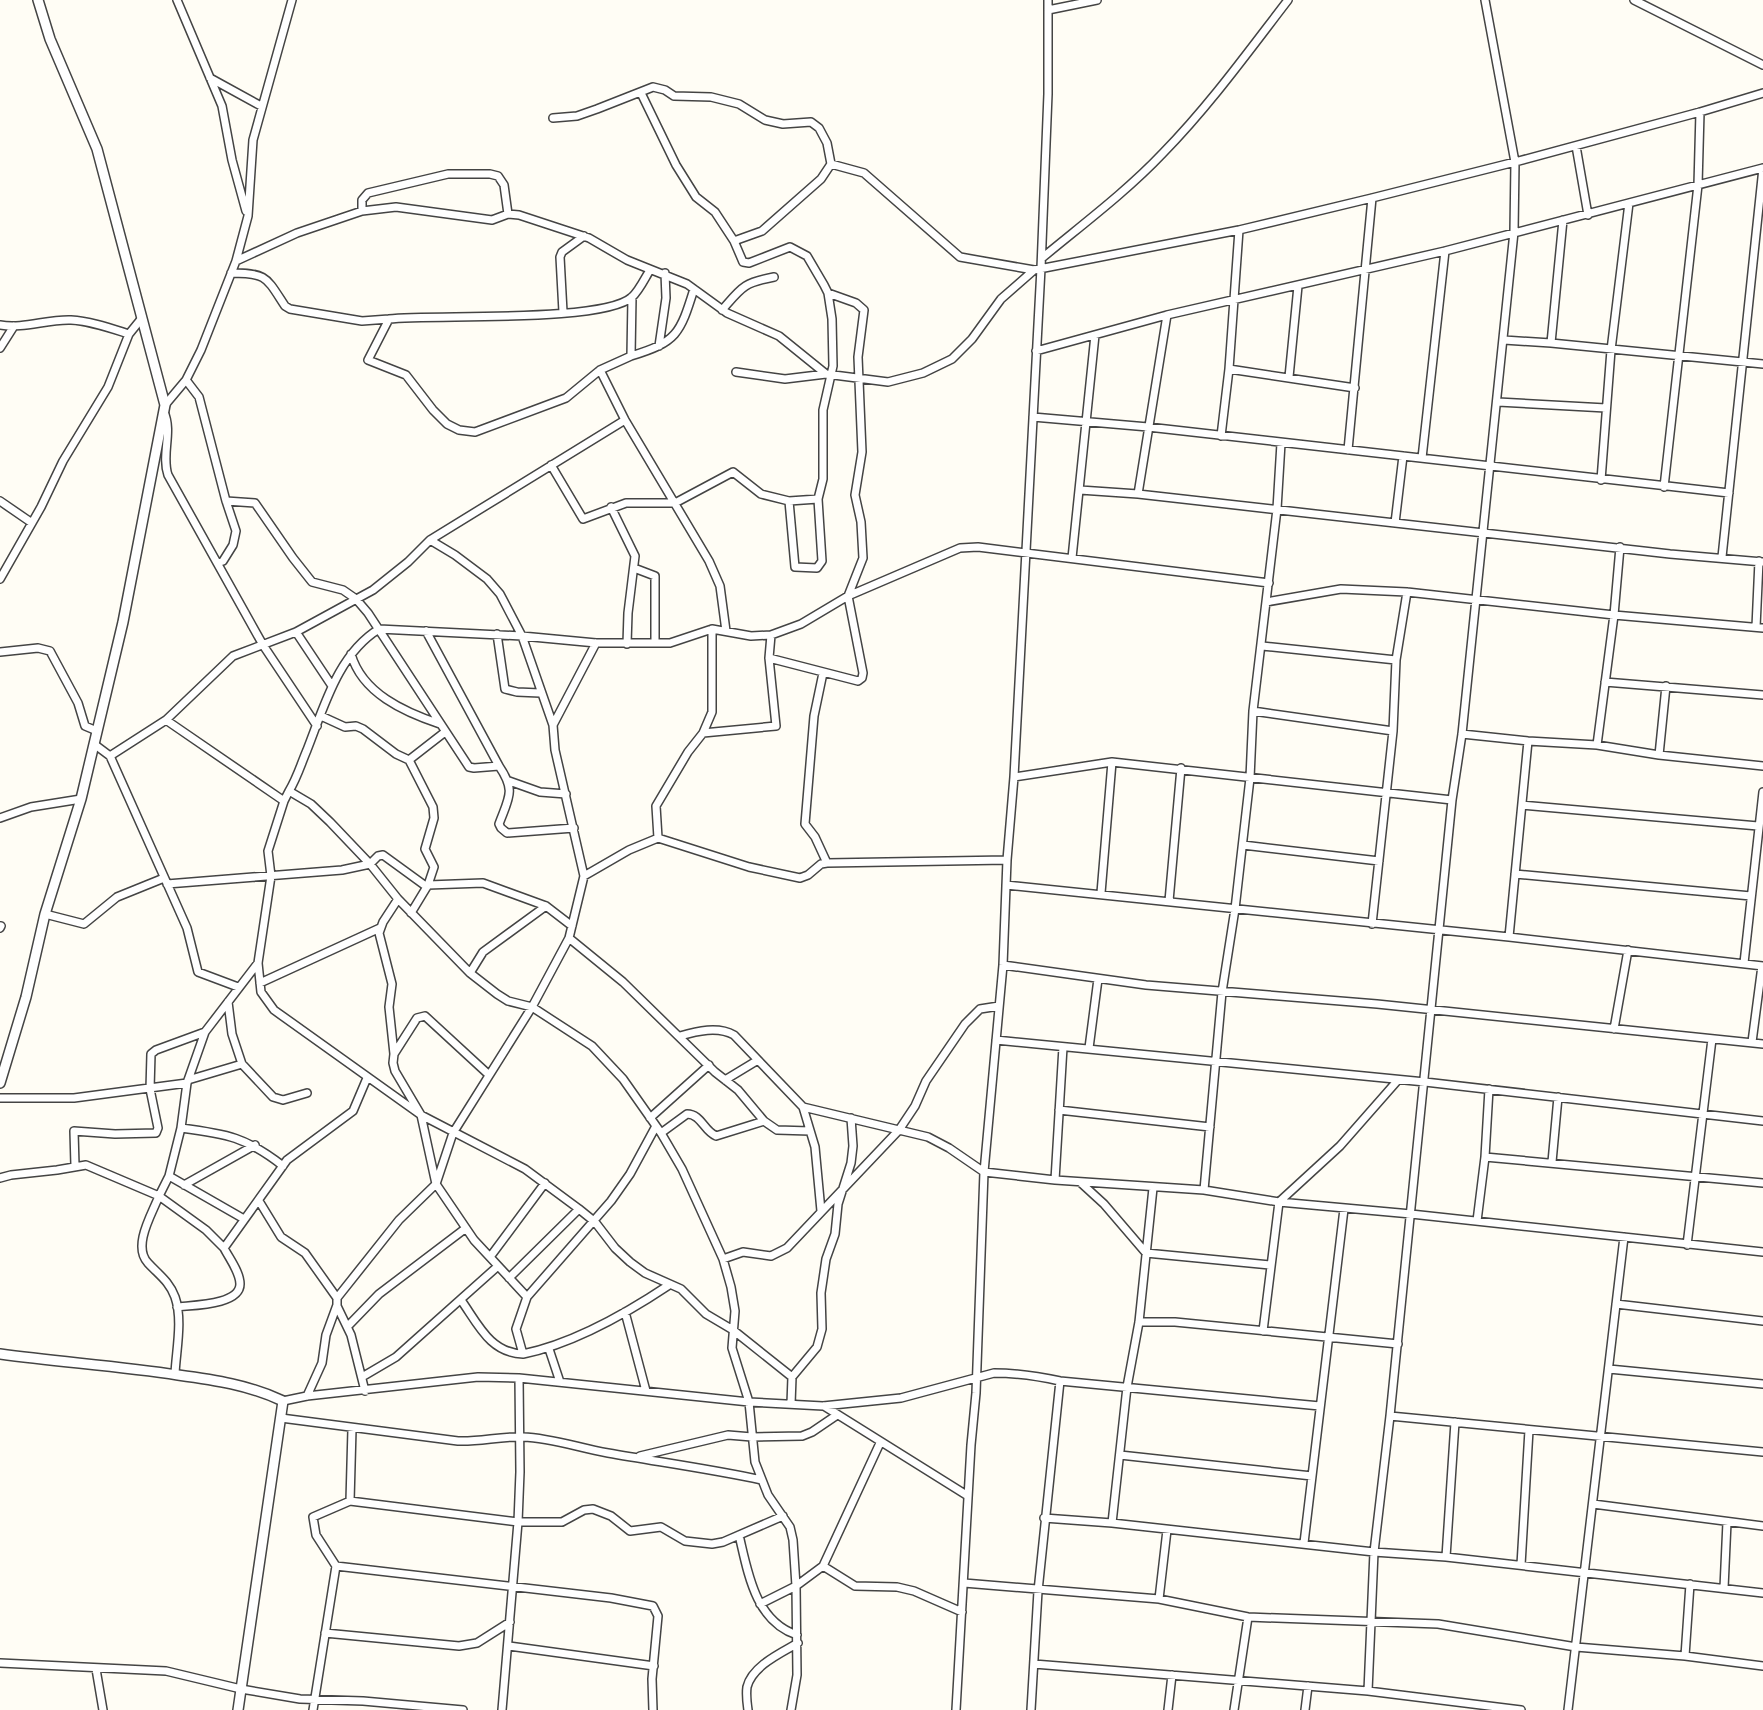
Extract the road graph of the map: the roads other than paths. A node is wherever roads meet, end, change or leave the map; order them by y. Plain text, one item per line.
1 (38, 0) edge
2 (177, 0) edge
3 (292, 0) edge
4 (1048, 0) edge
5 (1097, 0) edge
6 (1288, 0) edge
7 (1485, 0) edge
8 (1634, 0) edge
9 (1048, 10) junction
10 (1763, 65) edge
11 (209, 78) junction
12 (641, 93) junction
13 (1763, 93) edge
14 (261, 106) junction
15 (1700, 112) junction
16 (553, 118) dead end
17 (1576, 146) junction
18 (1515, 162) junction
19 (831, 164) junction
20 (1763, 168) edge
21 (1698, 185) junction
22 (1372, 198) junction
23 (1629, 203) junction
24 (362, 211) junction
25 (508, 214) junction
26 (1588, 215) junction
27 (248, 216) junction
28 (1563, 220) junction
29 (1239, 230) junction
30 (1514, 232) junction
31 (584, 236) junction
32 (734, 241) junction
33 (1445, 251) junction
34 (1041, 258) junction
35 (236, 261) junction
36 (650, 270) junction
37 (1037, 270) junction
38 (1364, 270) junction
39 (231, 273) junction
40 (665, 273) junction
41 (774, 277) dead end
42 (1298, 286) junction
43 (694, 289) junction
44 (828, 293) junction
45 (632, 297) junction
46 (1232, 301) junction
47 (722, 310) junction
48 (563, 312) junction
49 (1167, 315) junction
50 (142, 318) junction
51 (390, 318) junction
52 (0, 325) edge
53 (14, 326) junction
54 (129, 334) junction
55 (1095, 335) junction
56 (1504, 340) junction
57 (1550, 342) junction
58 (659, 346) junction
59 (0, 348) edge
60 (1611, 350) junction
61 (1036, 351) junction
62 (631, 356) junction
63 (1680, 357) junction
64 (1742, 362) junction
65 (1763, 364) edge
66 (1229, 369) junction
67 (600, 370) junction
68 (736, 372) dead end
69 (829, 374) junction
70 (1289, 377) junction
71 (859, 378) junction
72 (186, 380) junction
73 (1355, 388) junction
74 (1497, 402) junction
75 (1606, 408) junction
76 (164, 409) junction
77 (1033, 417) junction
78 (625, 420) junction
79 (1087, 421) junction
80 (1148, 427) junction
81 (1221, 436) junction
82 (1281, 443) junction
83 (1348, 450) junction
84 (1403, 456) junction
85 (1422, 458) junction
86 (551, 465) junction
87 (1491, 466) junction
88 (1601, 480) junction
89 (1664, 487) junction
90 (1080, 490) junction
91 (1729, 493) junction
92 (1138, 494) junction
93 (818, 499) junction
94 (789, 500) junction
95 (0, 501) edge
96 (226, 501) junction
97 (675, 503) junction
98 (611, 507) junction
99 (1278, 509) junction
100 (32, 523) junction
101 (1395, 523) junction
102 (1484, 533) junction
103 (430, 540) junction
104 (1620, 547) junction
105 (1025, 554) junction
106 (1722, 557) junction
107 (1072, 558) junction
108 (1761, 562) edge
109 (217, 563) junction
110 (634, 568) junction
111 (0, 579) edge
112 (1269, 583) junction
113 (1407, 592) junction
114 (848, 596) junction
115 (356, 598) junction
116 (1476, 600) junction
117 (1266, 602) junction
118 (1614, 615) junction
119 (1759, 627) edge
120 (379, 629) junction
121 (712, 629) junction
122 (426, 631) junction
123 (726, 631) junction
124 (296, 632) junction
125 (497, 634) junction
126 (771, 635) junction
127 (522, 636) junction
128 (655, 642) junction
129 (596, 643) junction
130 (627, 644) junction
131 (263, 645) junction
132 (1262, 646) junction
133 (0, 652) edge
134 (351, 654) junction
135 (769, 658) junction
136 (1396, 660) junction
137 (823, 673) junction
138 (1605, 682) junction
139 (332, 686) junction
140 (1666, 686) junction
141 (540, 693) junction
142 (1763, 695) edge
143 (1253, 711) junction
144 (321, 716) junction
145 (166, 720) junction
146 (440, 724) junction
147 (552, 725) junction
148 (317, 726) junction
149 (97, 731) junction
150 (1393, 731) junction
151 (445, 732) junction
152 (703, 733) junction
153 (1462, 734) junction
154 (1528, 741) junction
155 (94, 744) junction
156 (1597, 745) junction
157 (1659, 755) junction
158 (110, 757) junction
159 (409, 760) junction
160 (1112, 762) junction
161 (499, 766) junction
162 (1763, 766) edge
163 (1181, 768) junction
164 (1014, 778) junction
165 (1250, 778) junction
166 (509, 780) junction
167 (289, 791) junction
168 (1763, 792) edge
169 (1387, 793) junction
170 (566, 794) junction
171 (81, 799) junction
172 (1452, 800) junction
173 (284, 801) junction
174 (1522, 805) junction
175 (0, 818) edge
176 (1758, 827) junction
177 (574, 828) junction
178 (658, 838) junction
179 (1243, 845) junction
180 (1007, 860) junction
181 (1379, 861) junction
182 (827, 863) junction
183 (370, 864) junction
184 (1515, 874) junction
185 (271, 876) junction
186 (584, 876) junction
187 (166, 881) junction
188 (1006, 885) junction
189 (428, 886) junction
190 (1101, 893) junction
191 (1751, 896) junction
192 (398, 899) junction
193 (1169, 901) junction
194 (546, 906) junction
195 (1235, 909) junction
196 (411, 913) junction
197 (45, 914) junction
198 (1372, 924) junction
199 (572, 926) junction
200 (380, 928) junction
201 (1441, 931) junction
202 (1509, 937) junction
203 (569, 938) junction
204 (1628, 950) junction
205 (258, 963) junction
206 (1744, 963) junction
207 (1003, 965) junction
208 (1763, 966) edge
209 (470, 973) junction
210 (1098, 979) junction
211 (260, 983) junction
212 (238, 987) junction
213 (1222, 992) junction
214 (228, 1002) junction
215 (999, 1006) junction
216 (532, 1007) junction
217 (1431, 1010) junction
218 (1614, 1029) junction
219 (205, 1032) junction
220 (680, 1036) junction
221 (1712, 1039) junction
222 (996, 1040) junction
223 (1752, 1042) junction
224 (1763, 1044) edge
225 (1062, 1047) junction
226 (1089, 1048) junction
227 (394, 1054) junction
228 (758, 1060) junction
229 (1216, 1062) junction
230 (242, 1064) junction
231 (709, 1065) junction
232 (488, 1074) junction
233 (367, 1077) junction
234 (725, 1080) junction
235 (1398, 1080) junction
236 (188, 1081) junction
237 (1425, 1082) junction
238 (0, 1083) edge
239 (150, 1088) junction
240 (1489, 1089) junction
241 (307, 1093) dead end
242 (1558, 1097) junction
243 (0, 1098) edge
244 (803, 1107) junction
245 (1059, 1110) junction
246 (1701, 1114) junction
247 (421, 1115) junction
248 (650, 1118) junction
249 (851, 1118) junction
250 (764, 1121) junction
251 (1763, 1121) edge
252 (1210, 1127) junction
253 (181, 1128) junction
254 (659, 1129) junction
255 (900, 1130) junction
256 (810, 1131) junction
257 (453, 1133) junction
258 (255, 1145) junction
259 (1485, 1157) junction
260 (1552, 1162) junction
261 (283, 1166) junction
262 (75, 1167) junction
263 (984, 1172) junction
264 (169, 1176) junction
265 (1694, 1177) junction
266 (0, 1178) edge
267 (1055, 1180) junction
268 (1080, 1182) junction
269 (545, 1183) junction
270 (1763, 1183) edge
271 (436, 1184) junction
272 (184, 1185) junction
273 (843, 1188) junction
274 (1153, 1188) junction
275 (1204, 1191) junction
276 (159, 1196) junction
277 (259, 1201) junction
278 (1279, 1202) junction
279 (579, 1209) junction
280 (1344, 1209) junction
281 (821, 1210) junction
282 (1411, 1213) junction
283 (244, 1219) junction
284 (1477, 1221) junction
285 (595, 1222) junction
286 (466, 1228) junction
287 (1624, 1237) junction
288 (1687, 1245) junction
289 (223, 1248) junction
290 (1763, 1252) edge
291 (1146, 1253) junction
292 (490, 1257) junction
293 (723, 1259) junction
294 (1270, 1265) junction
295 (498, 1266) junction
296 (509, 1278) junction
297 (669, 1285) junction
298 (527, 1297) junction
299 (461, 1300) junction
300 (337, 1301) junction
301 (1616, 1304) junction
302 (177, 1307) junction
303 (625, 1312) junction
304 (1763, 1321) edge
305 (1139, 1322) junction
306 (348, 1326) junction
307 (733, 1330) junction
308 (1263, 1331) junction
309 (1328, 1338) junction
310 (1398, 1344) junction
311 (549, 1349) junction
312 (0, 1354) edge
313 (523, 1354) junction
314 (1609, 1369) junction
315 (175, 1374) junction
316 (362, 1377) junction
317 (792, 1377) junction
318 (519, 1378) junction
319 (977, 1378) junction
320 (1060, 1381) junction
321 (560, 1382) junction
322 (1763, 1384) edge
323 (1126, 1387) junction
324 (365, 1391) junction
325 (646, 1391) junction
326 (307, 1396) junction
327 (283, 1401) junction
328 (749, 1402) junction
329 (791, 1404) junction
330 (823, 1406) junction
331 (1320, 1406) junction
332 (837, 1415) junction
333 (1390, 1416) junction
334 (281, 1418) junction
335 (1455, 1422) junction
336 (352, 1429) junction
337 (1529, 1430) junction
338 (519, 1436) junction
339 (752, 1437) junction
340 (1601, 1437) junction
341 (880, 1443) junction
342 (1763, 1452) edge
343 (1120, 1455) junction
344 (635, 1457) junction
345 (1312, 1476) junction
346 (762, 1480) junction
347 (968, 1496) junction
348 (350, 1500) junction
349 (1592, 1504) junction
350 (783, 1517) junction
351 (1044, 1518) junction
352 (518, 1522) junction
353 (1727, 1522) junction
354 (1112, 1523) junction
355 (1763, 1526) edge
356 (1167, 1530) junction
357 (739, 1535) junction
358 (1304, 1543) junction
359 (1374, 1552) junction
360 (1446, 1557) junction
361 (1521, 1565) junction
362 (336, 1566) junction
363 (823, 1566) junction
364 (1584, 1573) junction
365 (964, 1583) junction
366 (1690, 1584) junction
367 (512, 1586) junction
368 (796, 1586) junction
369 (1724, 1588) junction
370 (1038, 1591) junction
371 (1763, 1593) edge
372 (1159, 1599) junction
373 (760, 1604) junction
374 (962, 1612) junction
375 (1248, 1617) junction
376 (510, 1622) junction
377 (1371, 1622) junction
378 (324, 1633) junction
379 (797, 1639) junction
380 (509, 1646) junction
381 (1576, 1647) junction
382 (1685, 1656) junction
383 (0, 1663) edge
384 (1034, 1664) junction
385 (654, 1666) junction
386 (1763, 1666) edge
387 (96, 1669) junction
388 (1171, 1675) junction
389 (1237, 1681) junction
390 (1308, 1686) junction
391 (241, 1689) junction
392 (1368, 1691) junction
393 (314, 1700) junction
394 (440, 1709) edge
395 (103, 1710) edge
396 (238, 1710) edge
397 (313, 1710) edge
398 (463, 1710) edge
399 (502, 1710) edge
400 (653, 1710) edge
401 (748, 1710) edge
402 (791, 1710) edge
403 (956, 1710) edge
404 (1031, 1710) edge
405 (1168, 1710) edge
406 (1234, 1710) edge
407 (1306, 1710) edge
408 (1521, 1710) edge
409 (1568, 1710) edge

1 - 50 street
2 - 11 street
3 - 14 street
4 - 9 street
5 - 9 street
6 - 34 street
7 - 18 street
8 - 10 street
9 - 34 street
11 - 14 street
11 - 27 street
12 - 16 street
12 - 19 street
12 - 32 street
13 - 15 street
14 - 27 street
15 - 17 street
15 - 21 street
17 - 18 street
17 - 26 street
18 - 22 street
18 - 30 street
19 - 32 street
19 - 37 street
20 - 21 street
20 - 64 street
21 - 23 street
21 - 63 street
22 - 29 street
22 - 38 street
23 - 26 street
23 - 60 street
24 - 25 street
24 - 25 street
24 - 35 street
25 - 31 street
26 - 28 street
27 - 35 street
28 - 30 street
28 - 57 street
29 - 37 street
29 - 46 street
30 - 33 street
30 - 56 street
31 - 36 street
31 - 48 street
32 - 44 street
33 - 38 street
33 - 85 street
34 - 37 street
35 - 39 street
36 - 40 street
36 - 45 street
37 - 61 street
37 - 71 street
38 - 42 street
38 - 73 street
39 - 51 street
39 - 72 street
40 - 43 street
40 - 58 street
41 - 47 street
42 - 46 street
42 - 70 street
43 - 47 street
43 - 58 street
44 - 69 street
44 - 71 street
45 - 48 street
45 - 62 street
46 - 49 street
46 - 66 street
47 - 69 street
48 - 51 street
49 - 55 street
49 - 80 street
50 - 54 street
50 - 76 street
51 - 67 street
52 - 53 street
53 - 54 street
53 - 59 street
54 - 100 street
55 - 61 street
55 - 79 street
56 - 57 street
56 - 74 street
57 - 60 street
58 - 62 street
60 - 63 street
60 - 75 street
61 - 77 street
62 - 67 street
63 - 64 street
63 - 89 street
64 - 65 street
64 - 91 street
66 - 70 street
66 - 81 street
67 - 78 street
68 - 69 street
69 - 71 street
69 - 93 street
70 - 73 street
71 - 114 street
72 - 76 street
72 - 96 street
73 - 83 street
74 - 75 street
74 - 87 street
75 - 88 street
76 - 109 street
76 - 149 street
77 - 79 street
77 - 105 street
78 - 86 street
78 - 97 street
79 - 80 street
79 - 90 street
80 - 81 street
80 - 92 street
81 - 82 street
82 - 83 street
82 - 99 street
83 - 84 street
84 - 85 street
84 - 101 street
85 - 87 street
86 - 98 street
86 - 103 street
87 - 88 street
87 - 102 street
88 - 89 street
89 - 91 street
90 - 92 street
90 - 107 street
91 - 106 street
92 - 99 street
93 - 94 street
93 - 94 street
94 - 97 street
95 - 100 street
96 - 109 street
96 - 115 street
97 - 98 street
97 - 123 street
98 - 110 street
99 - 101 street
99 - 112 street
100 - 111 street
101 - 102 street
102 - 104 street
102 - 116 street
103 - 115 street
103 - 127 street
104 - 106 street
104 - 118 street
105 - 107 street
105 - 114 street
105 - 164 street
106 - 108 street
107 - 112 street
108 - 119 street
109 - 131 street
110 - 128 street
110 - 130 street
112 - 117 street
113 - 116 street
113 - 117 street
113 - 136 street
114 - 126 street
114 - 137 street
115 - 120 street
115 - 124 street
116 - 118 street
116 - 153 street
117 - 132 street
118 - 119 street
118 - 138 street
120 - 122 street
120 - 134 street
120 - 146 street
121 - 123 street
121 - 128 street
121 - 152 street
122 - 125 street
122 - 161 street
123 - 126 street
124 - 131 street
124 - 139 street
125 - 127 street
125 - 141 street
126 - 135 street
127 - 129 street
127 - 141 street
128 - 130 street
129 - 130 street
129 - 147 street
131 - 145 street
131 - 148 street
132 - 136 street
132 - 143 street
133 - 149 street
134 - 139 street
134 - 146 street
135 - 137 street
135 - 152 street
136 - 150 street
137 - 182 street
138 - 140 street
138 - 156 street
139 - 144 street
140 - 142 street
140 - 157 street
141 - 147 street
143 - 150 street
143 - 165 street
144 - 148 street
144 - 159 street
145 - 158 street
145 - 173 street
146 - 151 street
147 - 170 street
148 - 167 street
149 - 155 street
150 - 169 street
151 - 159 street
151 - 161 street
152 - 178 street
153 - 154 street
153 - 172 street
154 - 156 street
154 - 174 street
155 - 158 street
155 - 171 street
156 - 157 street
157 - 162 street
158 - 187 street
159 - 189 street
160 - 163 street
160 - 164 street
160 - 190 street
161 - 166 street
163 - 165 street
163 - 193 street
164 - 180 street
165 - 169 street
165 - 179 street
166 - 170 street
166 - 177 street
167 - 173 street
167 - 183 street
168 - 176 street
169 - 172 street
169 - 181 street
170 - 177 street
171 - 175 street
171 - 197 street
172 - 201 street
173 - 185 street
174 - 176 street
174 - 184 street
176 - 191 street
177 - 186 street
178 - 182 street
178 - 186 street
179 - 181 street
179 - 195 street
180 - 182 street
180 - 188 street
181 - 198 street
183 - 185 street
183 - 189 street
183 - 192 street
184 - 191 street
184 - 202 street
185 - 187 street
185 - 205 street
186 - 199 street
187 - 197 street
187 - 212 street
188 - 190 street
188 - 207 street
189 - 194 street
189 - 196 street
190 - 193 street
191 - 206 street
192 - 196 street
192 - 200 street
193 - 195 street
194 - 199 street
194 - 209 street
195 - 198 street
195 - 213 street
196 - 209 street
197 - 238 street
198 - 201 street
199 - 203 street
200 - 211 street
200 - 227 street
201 - 202 street
201 - 217 street
202 - 204 street
203 - 216 street
203 - 220 street
204 - 206 street
204 - 218 street
205 - 211 street
205 - 212 street
206 - 208 street
207 - 210 street
207 - 215 street
208 - 223 street
209 - 216 street
210 - 213 street
210 - 226 street
211 - 233 street
212 - 214 street
213 - 217 street
213 - 229 street
214 - 219 street
214 - 230 street
215 - 222 street
215 - 255 street
216 - 232 street
216 - 248 street
217 - 218 street
217 - 237 street
218 - 221 street
219 - 236 street
219 - 239 street
220 - 228 street
220 - 231 street
221 - 223 street
221 - 246 street
222 - 225 street
222 - 263 street
223 - 224 street
225 - 226 street
225 - 245 street
226 - 229 street
227 - 232 street
227 - 247 street
228 - 234 street
228 - 244 street
229 - 235 street
229 - 252 street
230 - 236 street
230 - 241 street
231 - 234 street
231 - 248 street
232 - 257 street
233 - 247 street
233 - 261 street
234 - 250 street
235 - 237 street
235 - 278 street
236 - 239 street
236 - 253 street
237 - 240 street
237 - 282 street
239 - 243 street
239 - 262 street
240 - 242 street
240 - 259 street
242 - 246 street
242 - 260 street
244 - 249 street
244 - 256 street
245 - 252 street
245 - 267 street
246 - 251 street
246 - 265 street
247 - 257 street
247 - 271 street
248 - 254 street
249 - 255 street
249 - 273 street
250 - 254 street
250 - 256 street
252 - 275 street
253 - 258 street
253 - 264 street
254 - 285 street
254 - 293 street
255 - 263 street
255 - 273 street
256 - 281 street
257 - 269 street
257 - 271 street
258 - 261 street
258 - 272 street
259 - 260 street
259 - 284 street
260 - 265 street
261 - 277 street
262 - 266 street
262 - 276 street
263 - 267 street
263 - 319 street
264 - 272 street
264 - 276 street
265 - 270 street
265 - 288 street
267 - 268 street
268 - 274 street
268 - 291 street
269 - 279 street
269 - 292 street
271 - 286 street
271 - 300 street
272 - 283 street
273 - 281 street
273 - 317 street
274 - 275 street
274 - 291 street
275 - 278 street
276 - 289 street
276 - 302 street
277 - 283 street
277 - 300 street
278 - 280 street
278 - 294 street
279 - 285 street
279 - 296 street
280 - 282 street
280 - 309 street
281 - 293 street
282 - 284 street
282 - 310 street
283 - 289 street
284 - 287 street
285 - 297 street
285 - 298 street
286 - 292 street
286 - 306 street
287 - 288 street
287 - 301 street
288 - 290 street
289 - 302 street
291 - 294 street
291 - 305 street
292 - 295 street
293 - 307 street
294 - 308 street
295 - 296 street
295 - 299 street
296 - 298 street
297 - 303 street
297 - 307 street
298 - 313 street
299 - 313 street
299 - 316 street
300 - 306 street
300 - 326 street
301 - 304 street
301 - 314 street
302 - 315 street
303 - 311 street
303 - 325 street
305 - 308 street
305 - 323 street
306 - 316 street
307 - 317 street
307 - 328 street
308 - 309 street
309 - 310 street
309 - 331 street
310 - 333 street
311 - 313 street
311 - 321 street
312 - 315 street
314 - 322 street
314 - 340 street
315 - 327 street
316 - 324 street
317 - 329 street
318 - 321 street
318 - 324 street
318 - 338 street
319 - 320 street
319 - 330 street
319 - 347 street
320 - 323 street
320 - 351 street
321 - 325 street
323 - 331 street
323 - 343 street
324 - 326 street
325 - 328 street
326 - 327 street
327 - 334 street
328 - 329 street
328 - 339 street
329 - 330 street
330 - 332 street
331 - 345 street
332 - 339 street
332 - 341 street
333 - 335 street
333 - 359 street
334 - 336 street
334 - 391 street
335 - 337 street
335 - 360 street
336 - 338 street
336 - 348 street
337 - 340 street
337 - 361 street
338 - 344 street
338 - 352 street
339 - 344 street
339 - 346 street
340 - 342 street
340 - 349 street
341 - 347 street
341 - 363 street
343 - 345 street
343 - 354 street
344 - 346 street
345 - 358 street
346 - 350 street
347 - 365 street
348 - 352 street
348 - 362 street
349 - 353 street
349 - 364 street
350 - 357 street
350 - 368 street
351 - 354 street
351 - 370 street
352 - 357 street
352 - 367 street
353 - 355 street
353 - 369 street
354 - 356 street
356 - 358 street
356 - 372 street
357 - 373 street
358 - 359 street
359 - 360 street
359 - 377 street
360 - 361 street
361 - 364 street
362 - 367 street
362 - 378 street
363 - 368 street
363 - 374 street
364 - 366 street
364 - 381 street
365 - 370 street
365 - 374 street
366 - 369 street
366 - 382 street
367 - 376 street
367 - 385 street
368 - 373 street
368 - 379 street
369 - 371 street
370 - 372 street
370 - 384 street
372 - 375 street
373 - 379 street
374 - 403 street
375 - 377 street
375 - 389 street
376 - 378 street
376 - 380 street
377 - 381 street
377 - 392 street
378 - 393 street
379 - 401 street
379 - 402 street
380 - 385 street
380 - 399 street
381 - 382 street
381 - 409 street
382 - 386 street
383 - 387 street
384 - 388 street
384 - 404 street
385 - 400 street
387 - 391 street
387 - 395 street
388 - 389 street
388 - 405 street
389 - 390 street
389 - 406 street
390 - 392 street
390 - 407 street
391 - 393 street
391 - 396 street
392 - 408 street
393 - 394 street
393 - 397 street
394 - 398 street

